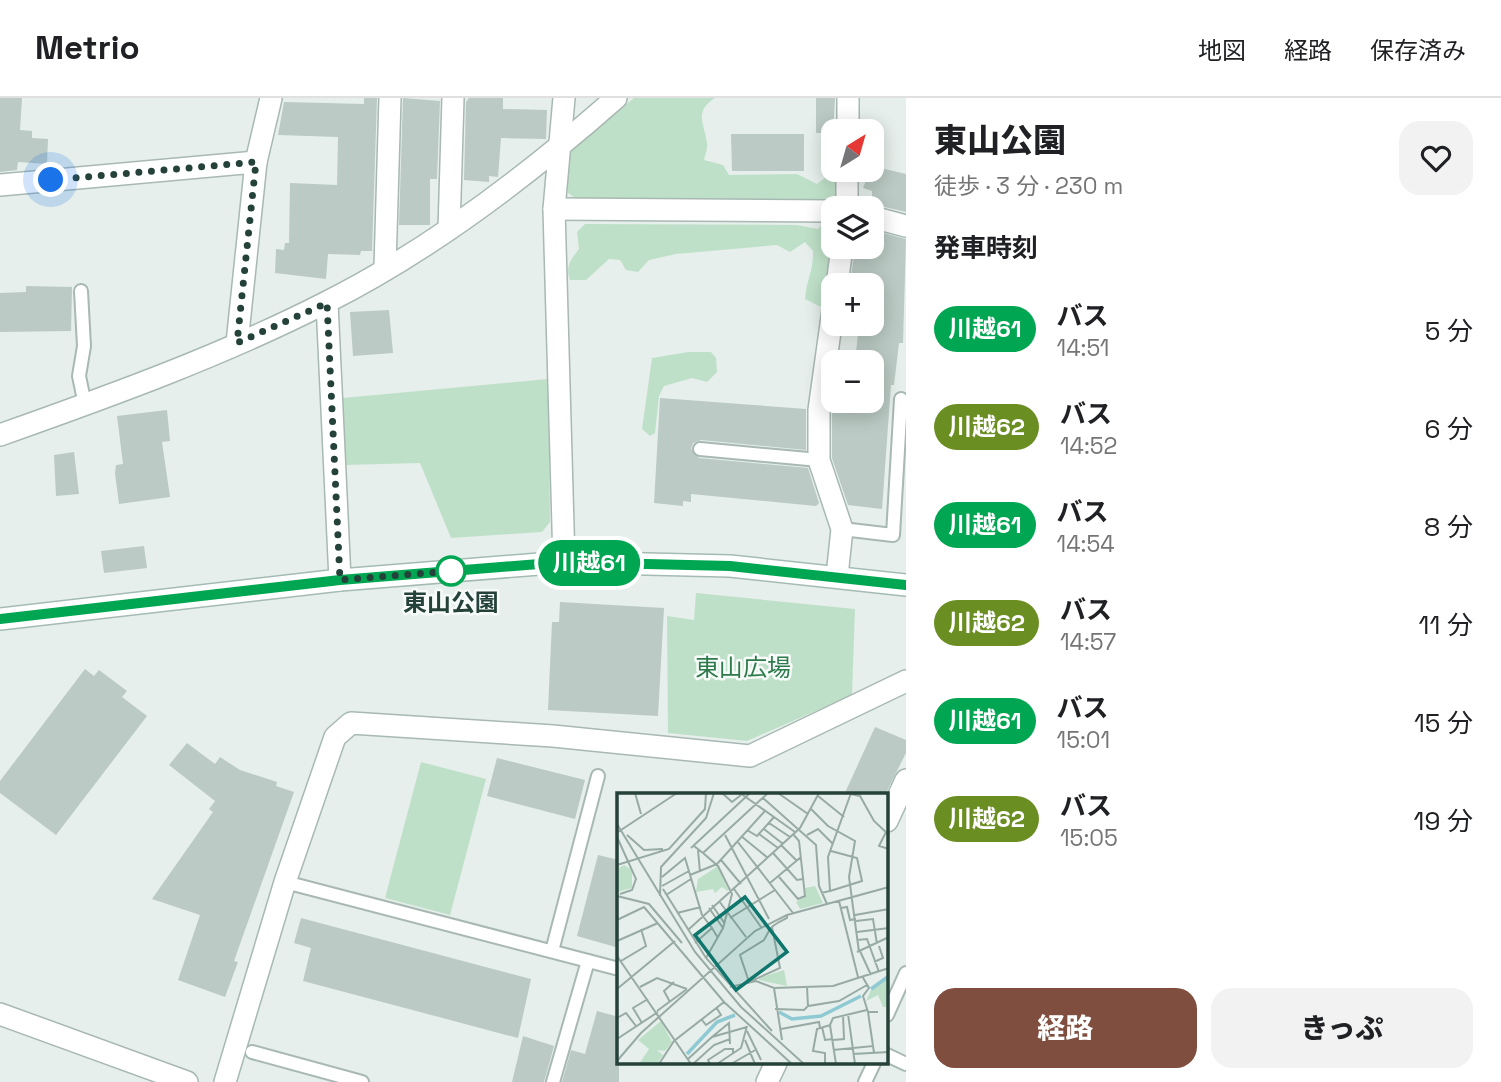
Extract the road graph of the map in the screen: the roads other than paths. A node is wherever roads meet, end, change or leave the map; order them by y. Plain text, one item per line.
1 (271, 98) edge
2 (390, 98) edge
3 (453, 98) edge
4 (565, 98) edge
5 (616, 98) edge
6 (848, 98) edge
7 (848, 119) edge
8 (562, 145) junction
9 (256, 162) junction
10 (0, 185) edge
11 (554, 209) junction
12 (821, 211) edge
13 (884, 220) edge
14 (906, 226) edge
15 (449, 229) junction
16 (385, 267) junction
17 (81, 292) dead end
18 (327, 303) junction
19 (829, 336) edge
20 (237, 343) junction
21 (901, 399) dead end
22 (85, 405) junction
23 (0, 435) edge
24 (700, 449) dead end
25 (818, 460) junction
26 (842, 529) junction
27 (564, 562) junction
28 (837, 576) junction
29 (340, 580) junction
30 (906, 585) edge
31 (0, 619) edge
32 (906, 681) edge
33 (598, 776) dead end
34 (906, 780) edge
35 (888, 819) edge
36 (285, 883) junction
37 (552, 951) junction
38 (588, 961) junction
39 (617, 969) edge
40 (906, 973) edge
41 (888, 1013) edge
42 (0, 1014) edge
43 (251, 1052) dead end
44 (888, 1055) edge
45 (906, 1064) edge
46 (775, 1065) edge
47 (873, 1065) edge
48 (187, 1082) edge
49 (225, 1082) edge
50 (362, 1082) edge
51 (553, 1082) edge
52 (767, 1082) edge
53 (865, 1082) edge

1 - 9 street
2 - 16 street
3 - 15 street
4 - 8 street
5 - 8 street
6 - 7 street
8 - 11 street
8 - 15 street
9 - 10 street
9 - 20 street
11 - 12 street
11 - 27 street
13 - 14 street
15 - 16 street
16 - 18 street
17 - 22 lane
18 - 20 street
18 - 29 street
19 - 25 street
20 - 22 street
21 - 26 lane
22 - 23 street
24 - 25 lane
25 - 26 street
26 - 28 street
27 - 28 street
27 - 29 street
28 - 30 street
29 - 31 street
32 - 36 street
33 - 37 lane
34 - 35 street
36 - 37 lane
36 - 49 street
37 - 38 lane
38 - 39 lane
38 - 51 lane
40 - 41 lane
42 - 48 street
43 - 50 lane
44 - 45 lane
46 - 52 street
47 - 53 lane

